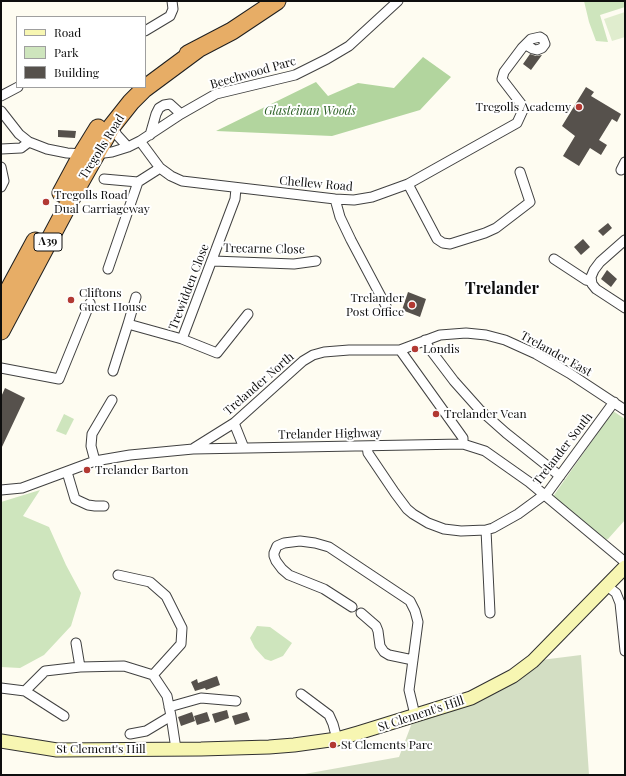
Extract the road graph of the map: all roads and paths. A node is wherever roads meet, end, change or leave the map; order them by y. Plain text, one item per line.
1 (172, 1) edge
2 (277, 1) edge
3 (398, 1) edge
4 (146, 30) edge
5 (526, 45) dead end
6 (198, 50) junction
7 (146, 77) edge
8 (16, 88) edge
9 (132, 88) edge
10 (145, 88) edge
11 (146, 88) edge
12 (1, 96) edge
13 (1, 111) edge
14 (181, 114) junction
15 (112, 126) junction
16 (150, 135) junction
17 (140, 141) junction
18 (29, 142) junction
19 (128, 147) junction
20 (1, 149) edge
21 (89, 154) junction
22 (1, 167) edge
23 (160, 168) junction
24 (520, 172) dead end
25 (104, 179) dead end
26 (138, 182) junction
27 (408, 184) junction
28 (1, 188) edge
29 (236, 188) junction
30 (335, 199) junction
31 (625, 240) edge
32 (554, 259) dead end
33 (212, 261) junction
34 (316, 262) dead end
35 (108, 269) dead end
36 (592, 281) junction
37 (136, 297) dead end
38 (90, 303) dead end
39 (1, 304) edge
40 (386, 306) dead end
41 (625, 308) edge
42 (248, 314) dead end
43 (128, 324) junction
44 (1, 331) edge
45 (182, 339) junction
46 (425, 340) junction
47 (400, 350) junction
48 (1, 368) edge
49 (113, 371) dead end
50 (112, 400) dead end
51 (614, 402) junction
52 (625, 410) edge
53 (234, 423) junction
54 (463, 444) junction
55 (367, 446) junction
56 (244, 448) junction
57 (192, 449) junction
58 (95, 462) junction
59 (67, 472) junction
60 (560, 476) junction
61 (1, 490) edge
62 (545, 494) junction
63 (104, 506) dead end
64 (486, 530) junction
65 (625, 562) edge
66 (625, 567) edge
67 (118, 574) dead end
68 (607, 586) junction
69 (352, 607) dead end
70 (361, 613) dead end
71 (490, 613) dead end
72 (76, 644) dead end
73 (625, 651) edge
74 (413, 660) junction
75 (80, 667) junction
76 (153, 675) junction
77 (1, 688) edge
78 (25, 691) junction
79 (300, 694) dead end
80 (236, 701) dead end
81 (170, 712) junction
82 (415, 715) junction
83 (64, 716) dead end
84 (130, 734) dead end
85 (337, 739) junction
86 (1, 741) edge
87 (176, 749) junction

1 - 4 street
2 - 6 highway, Tregolls Road / A39
3 - 14 street, Beechwood Parc
5 - 27 street, Chellew Road
6 - 7 highway, Tregolls Road / A39
6 - 11 highway, Tregolls Road / A39
8 - 12 street
9 - 21 highway, Tregolls Road / A39
10 - 15 highway, Tregolls Road / A39
13 - 18 street
14 - 16 street, Beechwood Parc
14 - 16 street
15 - 19 street
15 - 21 highway, Tregolls Road / A39
16 - 17 street, Beechwood Parc
17 - 19 street, Beechwood Parc
17 - 23 street, Chellew Road
18 - 20 street
18 - 21 street, Beechwood Parc
19 - 21 street, Beechwood Parc
21 - 39 highway, Tregolls Road / A39
21 - 44 highway, Tregolls Road / A39
22 - 28 street
23 - 26 street
23 - 29 street, Chellew Road
24 - 27 street
25 - 26 street
26 - 35 street
27 - 30 street, Chellew Road
29 - 30 street, Chellew Road
29 - 33 street, Trewidden Close
30 - 40 street
31 - 36 street
32 - 36 street
33 - 34 street, Trecarne Close
33 - 45 street, Trewidden Close
36 - 41 street
37 - 43 street
38 - 48 street
42 - 45 street
43 - 45 street, Trewidden Close
43 - 49 street
46 - 47 street, Trelander East
46 - 51 street, Trelander East
46 - 60 street
47 - 53 street, Trelander North
47 - 54 street
50 - 58 street
51 - 52 street, Trelander East
51 - 60 street, Trelander South
53 - 56 street
53 - 57 street, Trelander North
54 - 55 street, Trelander Highway
54 - 62 street, Trelander Highway
55 - 56 street, Trelander Highway
55 - 64 street, Trelander South
56 - 57 street, Trelander Highway
57 - 58 street, Trelander Highway
58 - 59 street, Trelander Highway
59 - 61 street, Trelander Highway
59 - 63 street
60 - 62 street, Trelander South
62 - 64 street, Trelander South
62 - 65 street, Trelander Highway
64 - 71 street
66 - 68 street, St Clement's Hill
67 - 76 street
68 - 73 street
68 - 82 street, St Clement's Hill
69 - 74 street
70 - 74 street
72 - 75 street
74 - 82 street
75 - 76 street
75 - 78 street
76 - 81 street
77 - 78 street
78 - 83 street
79 - 85 street
80 - 81 street
81 - 84 street
81 - 87 street
82 - 85 street, St Clement's Hill
85 - 87 street, St Clement's Hill
86 - 87 street, St Clement's Hill

